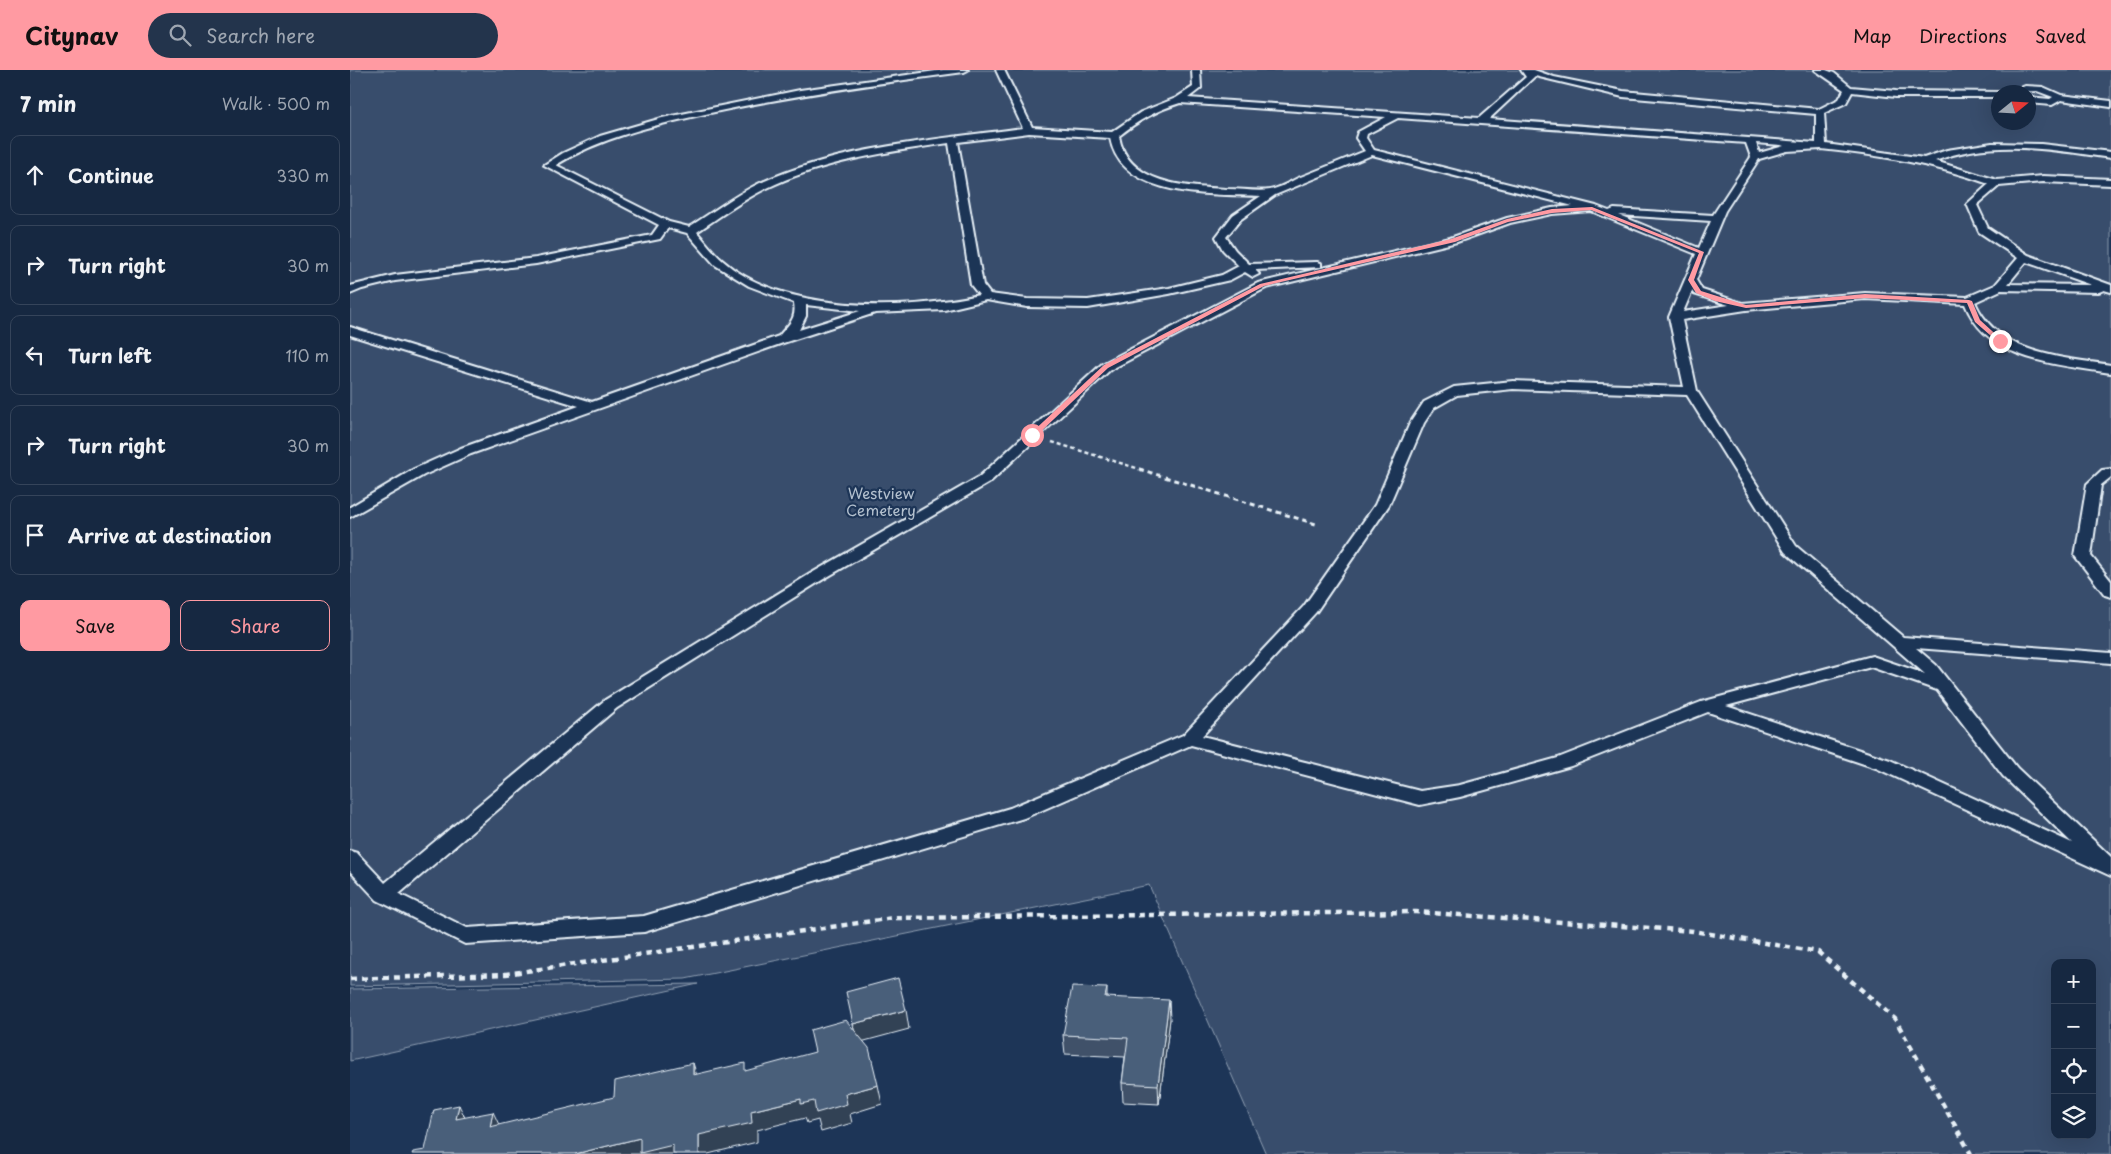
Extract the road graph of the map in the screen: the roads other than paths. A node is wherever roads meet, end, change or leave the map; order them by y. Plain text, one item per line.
1 (964, 70) edge
2 (999, 70) edge
3 (1196, 70) edge
4 (1526, 70) edge
5 (1819, 70) edge
6 (1850, 89) junction
7 (2036, 90) edge
8 (1991, 94) edge
9 (2059, 97) junction
10 (1179, 100) junction
11 (2036, 101) edge
12 (2111, 104) edge
13 (1820, 112) junction
14 (1399, 116) junction
15 (1481, 121) junction
16 (1029, 130) junction
17 (1114, 134) junction
18 (953, 140) junction
19 (1750, 140) junction
20 (1821, 146) junction
21 (1371, 152) junction
22 (2111, 155) edge
23 (1756, 157) junction
24 (1926, 161) junction
25 (2111, 182) edge
26 (1996, 183) junction
27 (1271, 194) junction
28 (1595, 210) junction
29 (1717, 218) junction
30 (666, 224) junction
31 (691, 231) junction
32 (1702, 253) junction
33 (2024, 257) junction
34 (1354, 264) junction
35 (1246, 267) junction
36 (1691, 280) junction
37 (1262, 285) junction
38 (1999, 288) junction
39 (2111, 289) edge
40 (350, 291) edge
41 (986, 298) junction
42 (799, 301) junction
43 (1969, 301) junction
44 (1746, 306) junction
45 (880, 310) junction
46 (1675, 317) junction
47 (350, 332) edge
48 (779, 340) junction
49 (2111, 369) edge
50 (1691, 392) junction
51 (592, 406) junction
52 (2110, 472) edge
53 (350, 513) edge
54 (2111, 592) edge
55 (1898, 642) junction
56 (2111, 658) edge
57 (1943, 686) junction
58 (1707, 706) junction
59 (1189, 739) junction
60 (350, 858) edge
61 (2111, 869) edge
62 (384, 895) junction

1 - 30 lane
2 - 16 lane
3 - 10 lane
4 - 13 lane
4 - 15 lane
5 - 6 lane
6 - 8 lane
6 - 13 lane
7 - 9 lane
9 - 11 lane
9 - 12 lane
10 - 14 lane
10 - 17 lane
13 - 20 lane
14 - 15 lane
14 - 21 lane
15 - 19 lane
16 - 17 lane
16 - 18 lane
17 - 27 lane
18 - 31 lane
18 - 41 lane
19 - 20 lane
19 - 23 lane
20 - 23 lane
20 - 24 lane
21 - 27 lane
21 - 28 lane
22 - 24 lane
23 - 29 lane
24 - 26 lane
25 - 26 lane
26 - 33 lane
27 - 35 lane
28 - 29 lane
28 - 32 lane
28 - 34 lane
29 - 32 lane
30 - 31 lane
30 - 40 lane
31 - 42 lane
32 - 36 lane
33 - 38 lane
33 - 39 lane
34 - 35 lane
34 - 37 lane
35 - 37 lane
35 - 41 lane
36 - 44 lane
36 - 46 lane
37 - 62 lane
38 - 39 lane
38 - 43 lane
41 - 45 lane
42 - 45 lane
42 - 48 lane
43 - 44 lane
43 - 49 lane
44 - 46 lane
45 - 48 lane
46 - 50 lane
47 - 51 lane
48 - 51 lane
50 - 55 lane
50 - 59 lane
51 - 53 lane
52 - 54 lane
55 - 56 lane
55 - 57 lane
57 - 58 lane
57 - 61 lane
58 - 59 lane
58 - 61 lane
59 - 62 lane
60 - 62 lane

